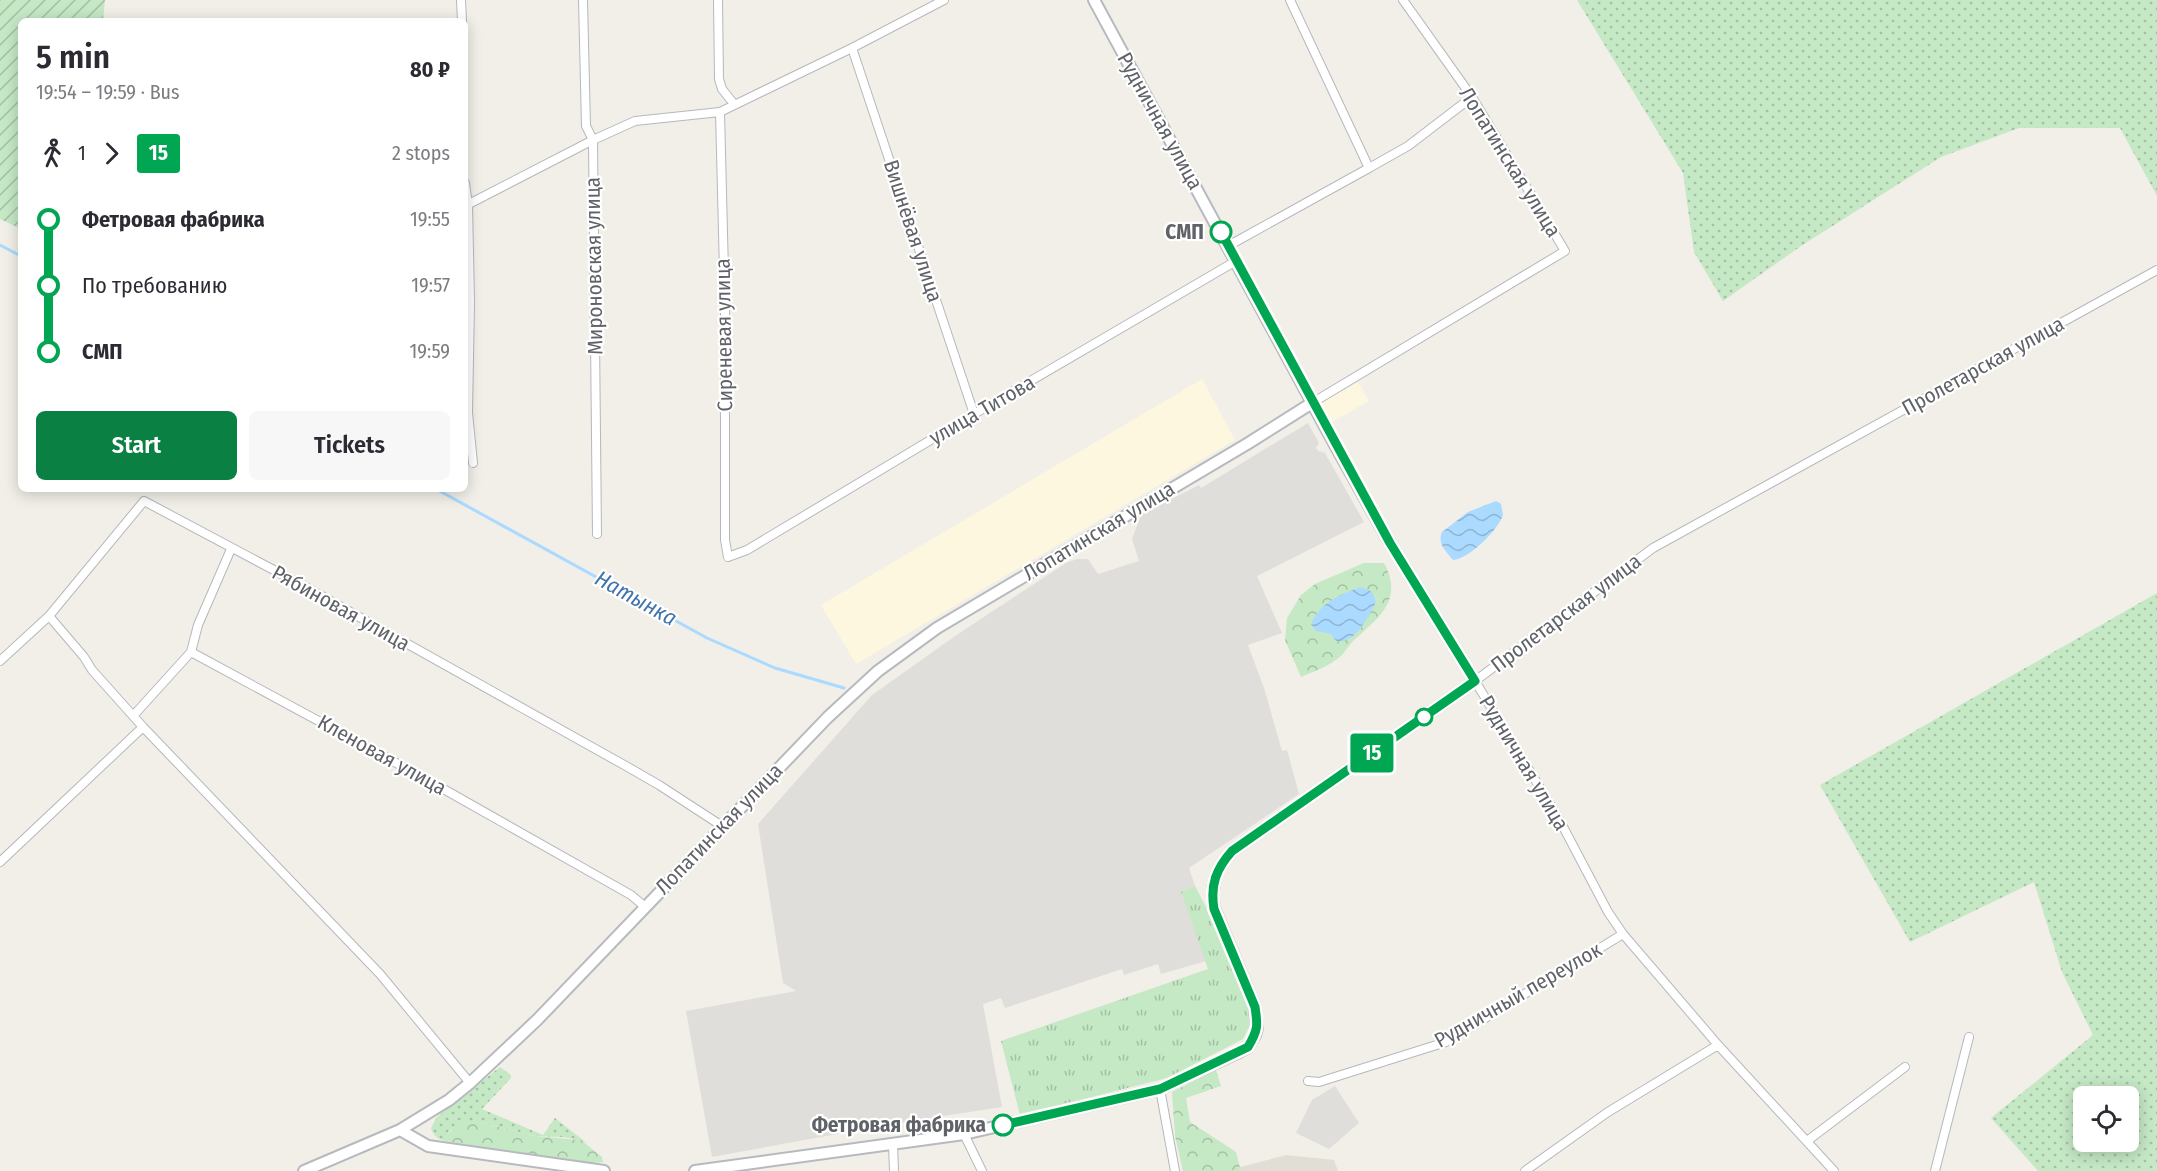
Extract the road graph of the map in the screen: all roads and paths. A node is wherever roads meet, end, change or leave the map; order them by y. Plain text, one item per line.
1 (461, 0) edge
2 (583, 0) edge
3 (718, 0) edge
4 (944, 0) edge
5 (1094, 0) edge
6 (1290, 0) edge
7 (1403, 0) edge
8 (462, 18) edge
9 (852, 48) junction
10 (1472, 97) junction
11 (734, 105) junction
12 (720, 112) junction
13 (593, 140) junction
14 (1369, 168) junction
15 (468, 205) edge
16 (468, 238) edge
17 (1228, 246) junction
18 (1236, 261) junction
19 (2157, 270) edge
20 (1312, 403) junction
21 (468, 413) edge
22 (468, 413) edge
23 (974, 414) junction
24 (473, 463) dead end
25 (597, 534) dead end
26 (231, 549) junction
27 (728, 557) joint
28 (49, 616) junction
29 (191, 652) junction
30 (0, 661) edge
31 (1475, 681) junction
32 (133, 716) junction
33 (143, 727) junction
34 (722, 826) junction
35 (0, 862) edge
36 (644, 906) junction
37 (1623, 934) junction
38 (1969, 1037) dead end
39 (1718, 1045) junction
40 (1905, 1067) dead end
41 (1308, 1081) dead end
42 (470, 1083) junction
43 (1160, 1089) junction
44 (400, 1130) junction
45 (964, 1134) junction
46 (1807, 1141) junction
47 (893, 1144) junction
48 (304, 1171) edge
49 (604, 1171) edge
50 (695, 1171) edge
51 (894, 1171) edge
52 (982, 1171) edge
53 (1175, 1171) edge
54 (1526, 1171) edge
55 (1834, 1171) edge
56 (1935, 1171) edge

1 - 8 street
2 - 13 street, Мироновская улица
3 - 11 street
4 - 9 street
5 - 17 main road, Рудничная улица
6 - 14 street
7 - 10 street, Лопатинская улица
9 - 11 street
9 - 23 street, Вишнёвая улица
10 - 14 street
10 - 20 street, Лопатинская улица
11 - 12 street
12 - 13 street
12 - 27 street, Сиреневая улица
13 - 15 street
13 - 25 street, Мироновская улица
14 - 17 street
16 - 22 street
17 - 18 main road, Рудничная улица
18 - 20 main road, Рудничная улица
18 - 23 street, улица Титова
19 - 31 street, Пролетарская улица
20 - 31 main road, Рудничная улица
20 - 34 main road, Лопатинская улица
21 - 24 street
23 - 27 street, улица Титова
26 - 28 street, Рябиновая улица
26 - 29 street
26 - 34 street, Рябиновая улица
28 - 30 street, Рябиновая улица
28 - 32 street
29 - 32 street
29 - 36 street, Кленовая улица
31 - 37 street, Рудничная улица
31 - 43 main road, Пролетарская улица
32 - 33 street
33 - 35 street
33 - 42 street
34 - 36 main road, Лопатинская улица
36 - 42 main road, Лопатинская улица
37 - 39 street, Рудничная улица
37 - 41 street, Рудничный переулок
38 - 56 street
39 - 46 street, Рудничная улица
39 - 54 street
40 - 46 street
42 - 44 main road, Лопатинская улица
43 - 45 main road, Пролетарская улица
43 - 53 street
44 - 48 main road, Лопатинская улица
44 - 49 main road
45 - 47 main road, Пролетарская улица
45 - 52 street
46 - 55 street, Рудничная улица
47 - 50 main road, Пролетарская улица
47 - 51 street

